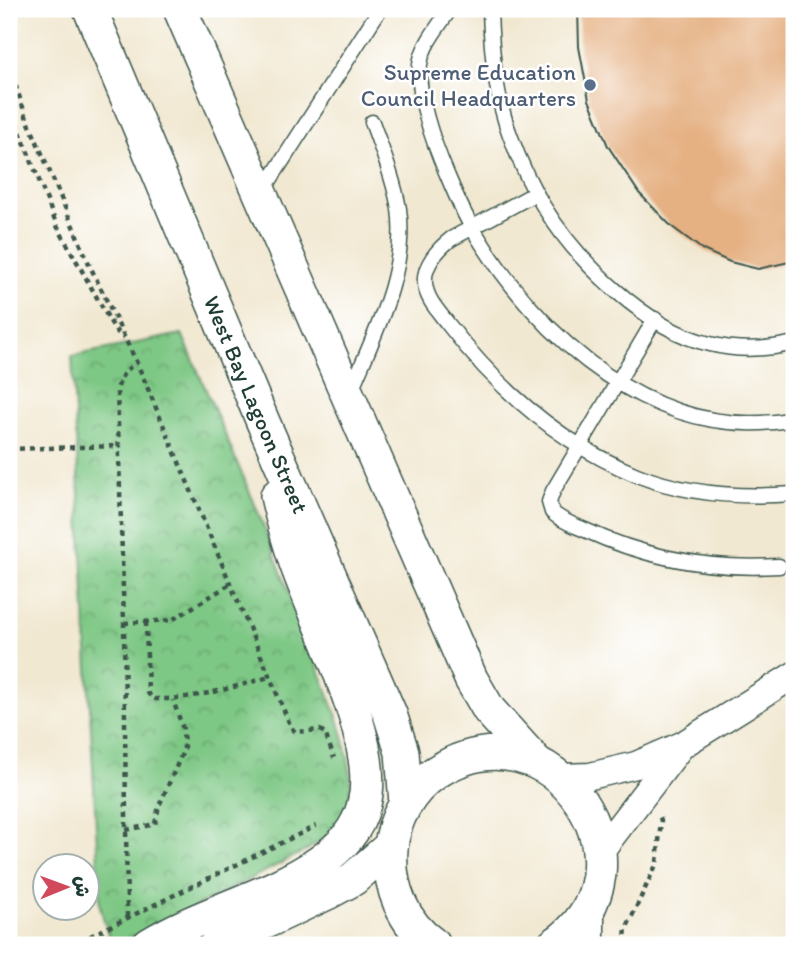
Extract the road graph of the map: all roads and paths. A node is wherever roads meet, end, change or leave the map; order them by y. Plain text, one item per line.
1 (90, 9) edge
2 (180, 9) edge
3 (380, 9) edge
4 (450, 9) edge
5 (490, 9) edge
6 (9, 66) edge
7 (9, 104) edge
8 (372, 122) dead end
9 (536, 193) junction
10 (260, 195) junction
11 (471, 227) junction
12 (655, 319) junction
13 (125, 339) junction
14 (794, 343) edge
15 (137, 363) junction
16 (615, 383) junction
17 (348, 398) junction
18 (794, 419) edge
19 (263, 422) junction
20 (120, 446) junction
21 (579, 446) junction
22 (9, 449) edge
23 (794, 494) edge
24 (779, 566) dead end
25 (232, 583) junction
26 (146, 622) junction
27 (124, 623) junction
28 (794, 675) edge
29 (269, 677) junction
30 (173, 700) junction
31 (682, 745) junction
32 (335, 762) dead end
33 (548, 770) junction
34 (641, 799) junction
35 (406, 803) junction
36 (322, 822) dead end
37 (126, 830) junction
38 (391, 846) junction
39 (599, 853) junction
40 (591, 899) junction
41 (127, 917) junction
42 (72, 945) edge
43 (149, 945) edge
44 (216, 945) edge
45 (435, 945) edge
46 (554, 945) edge
47 (591, 945) edge
48 (624, 945) edge

1 - 19 street, West Bay Lagoon Street
2 - 10 street
3 - 10 lane
4 - 11 lane
5 - 9 lane
6 - 13 path
7 - 13 path
8 - 17 lane
9 - 11 lane
9 - 12 lane
10 - 17 street
11 - 16 lane
11 - 21 lane
12 - 14 lane
12 - 16 lane
13 - 15 path
15 - 20 path
15 - 25 path
16 - 18 lane
16 - 21 lane
17 - 33 street
19 - 35 street, West Bay Lagoon Street
19 - 43 street
20 - 22 path
20 - 27 path
21 - 23 lane
21 - 24 lane
25 - 26 path
25 - 29 path
26 - 27 path
26 - 30 path
27 - 37 path
28 - 31 street
29 - 30 path
29 - 32 path
30 - 37 path
31 - 33 street
31 - 34 street
33 - 35 street
33 - 39 street
34 - 39 street
34 - 48 path
35 - 38 street
36 - 41 path
37 - 41 path
38 - 44 street
38 - 45 street
39 - 40 street
40 - 46 street
40 - 47 street
41 - 42 path

